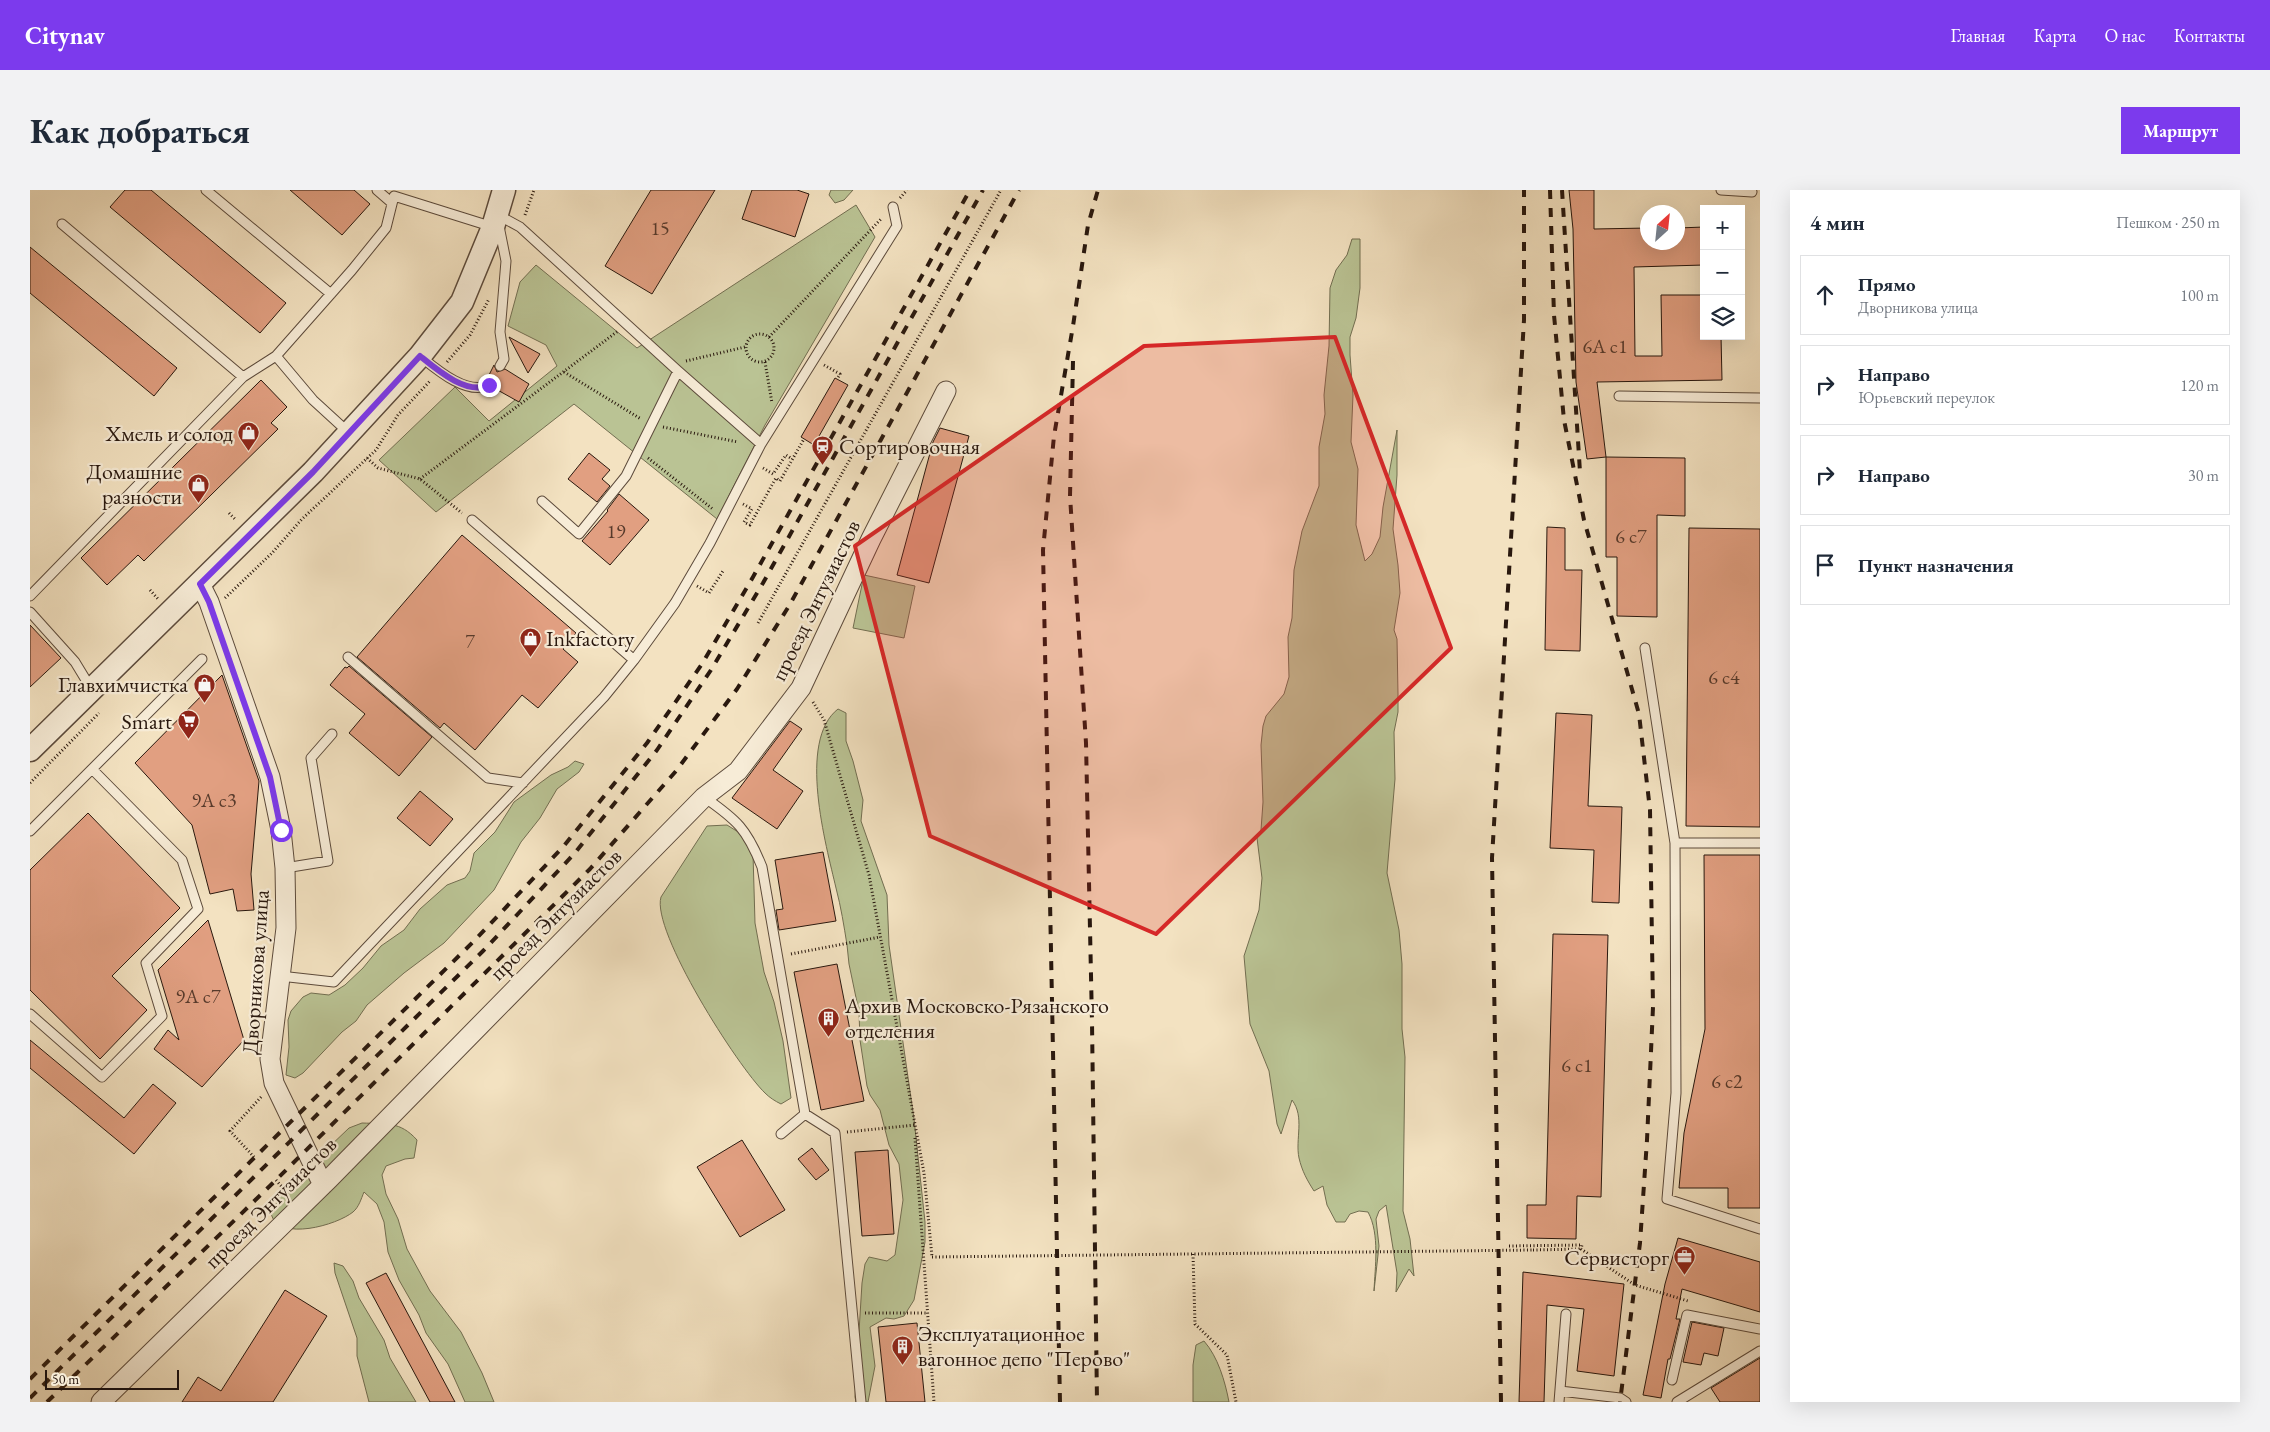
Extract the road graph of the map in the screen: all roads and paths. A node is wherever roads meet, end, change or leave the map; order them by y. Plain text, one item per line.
1 (206, 190) edge
2 (377, 190) edge
3 (504, 190) edge
4 (1001, 190) edge
5 (1720, 190) edge
6 (1752, 192) dead end
7 (392, 203) junction
8 (893, 207) joint
9 (495, 220) junction
10 (62, 224) dead end
11 (331, 294) junction
12 (627, 324) junction
13 (769, 337) junction
14 (745, 347) junction
15 (276, 356) junction
16 (420, 356) junction
17 (765, 362) junction
18 (500, 366) dead end
19 (828, 367) dead end
20 (674, 368) junction
21 (564, 372) junction
22 (243, 377) junction
23 (837, 379) dead end
24 (489, 385) dead end
25 (946, 391) dead end
26 (1619, 396) dead end
27 (1760, 398) edge
28 (775, 422) junction
29 (650, 424) junction
30 (349, 433) junction
31 (804, 439) dead end
32 (761, 444) junction
33 (638, 450) junction
34 (367, 458) dead end
35 (792, 459) junction
36 (774, 474) dead end
37 (420, 479) junction
38 (542, 502) dead end
39 (722, 518) junction
40 (472, 520) joint
41 (750, 525) dead end
42 (723, 571) dead end
43 (200, 584) junction
44 (709, 593) dead end
45 (30, 596) edge
46 (30, 612) edge
47 (758, 623) dead end
48 (1645, 648) dead end
49 (348, 657) dead end
50 (202, 659) dead end
51 (634, 660) junction
52 (800, 688) junction
53 (92, 690) junction
54 (332, 734) dead end
55 (30, 750) edge
56 (92, 769) junction
57 (523, 783) junction
58 (704, 796) junction
59 (30, 831) edge
60 (1675, 843) junction
61 (1760, 843) edge
62 (285, 868) junction
63 (880, 937) junction
64 (778, 956) junction
65 (280, 976) junction
66 (30, 1014) edge
67 (274, 1083) junction
68 (805, 1114) junction
69 (914, 1123) junction
70 (835, 1133) junction
71 (781, 1134) dead end
72 (254, 1158) dead end
73 (323, 1185) junction
74 (1760, 1229) edge
75 (1509, 1246) dead end
76 (1581, 1249) junction
77 (1192, 1254) junction
78 (1698, 1304) dead end
79 (927, 1313) junction
80 (852, 1314) junction
81 (1566, 1314) dead end
82 (1760, 1329) edge
83 (1760, 1350) edge
84 (1672, 1380) dead end
85 (1560, 1391) junction
86 (101, 1402) edge
87 (860, 1402) edge
88 (934, 1402) edge
89 (1236, 1402) edge
90 (1559, 1402) edge
91 (1626, 1402) edge
92 (1677, 1402) edge

1 - 11 lane
2 - 7 lane
3 - 9 street
4 - 47 path
5 - 6 lane
7 - 9 lane
7 - 11 lane
8 - 13 path
8 - 28 lane
9 - 12 lane
9 - 16 street
9 - 18 lane
10 - 22 lane
11 - 15 lane
12 - 20 lane
12 - 21 path
13 - 14 path
13 - 17 path
14 - 17 path
14 - 20 path
15 - 22 lane
15 - 30 lane
16 - 24 lane
16 - 30 street
17 - 28 path
19 - 23 path
20 - 29 lane
20 - 32 lane
21 - 29 path
21 - 37 path
22 - 45 lane
25 - 52 street, проезд Энтузиастов
26 - 27 lane
28 - 32 lane
29 - 32 path
29 - 33 lane
30 - 43 street
31 - 35 path
32 - 39 lane
33 - 38 lane
33 - 39 path
34 - 37 path
35 - 36 path
35 - 41 path
37 - 40 path
39 - 51 lane
40 - 51 lane
42 - 44 path
43 - 53 street
43 - 62 street, Дворникова улица
46 - 53 lane
48 - 60 lane
49 - 57 lane
50 - 56 lane
51 - 57 lane
52 - 58 street, проезд Энтузиастов
52 - 63 path
53 - 55 street
54 - 62 lane
56 - 59 lane
56 - 66 lane
57 - 65 lane
58 - 64 lane
58 - 73 street, проезд Энтузиастов
60 - 61 lane
60 - 74 lane
62 - 65 street, Дворникова улица
63 - 64 path
63 - 69 path
64 - 68 lane
65 - 67 street, Дворникова улица
67 - 72 path
67 - 73 street, Дворникова улица
68 - 70 lane
68 - 71 lane
69 - 70 path
69 - 77 path, bridge
69 - 79 path
70 - 80 lane
73 - 86 street, проезд Энтузиастов
75 - 76 path
76 - 77 path, bridge
76 - 78 path
77 - 89 path
79 - 80 path
79 - 88 path
80 - 87 lane
81 - 85 lane
82 - 84 lane
83 - 92 lane
85 - 90 lane
85 - 91 lane

